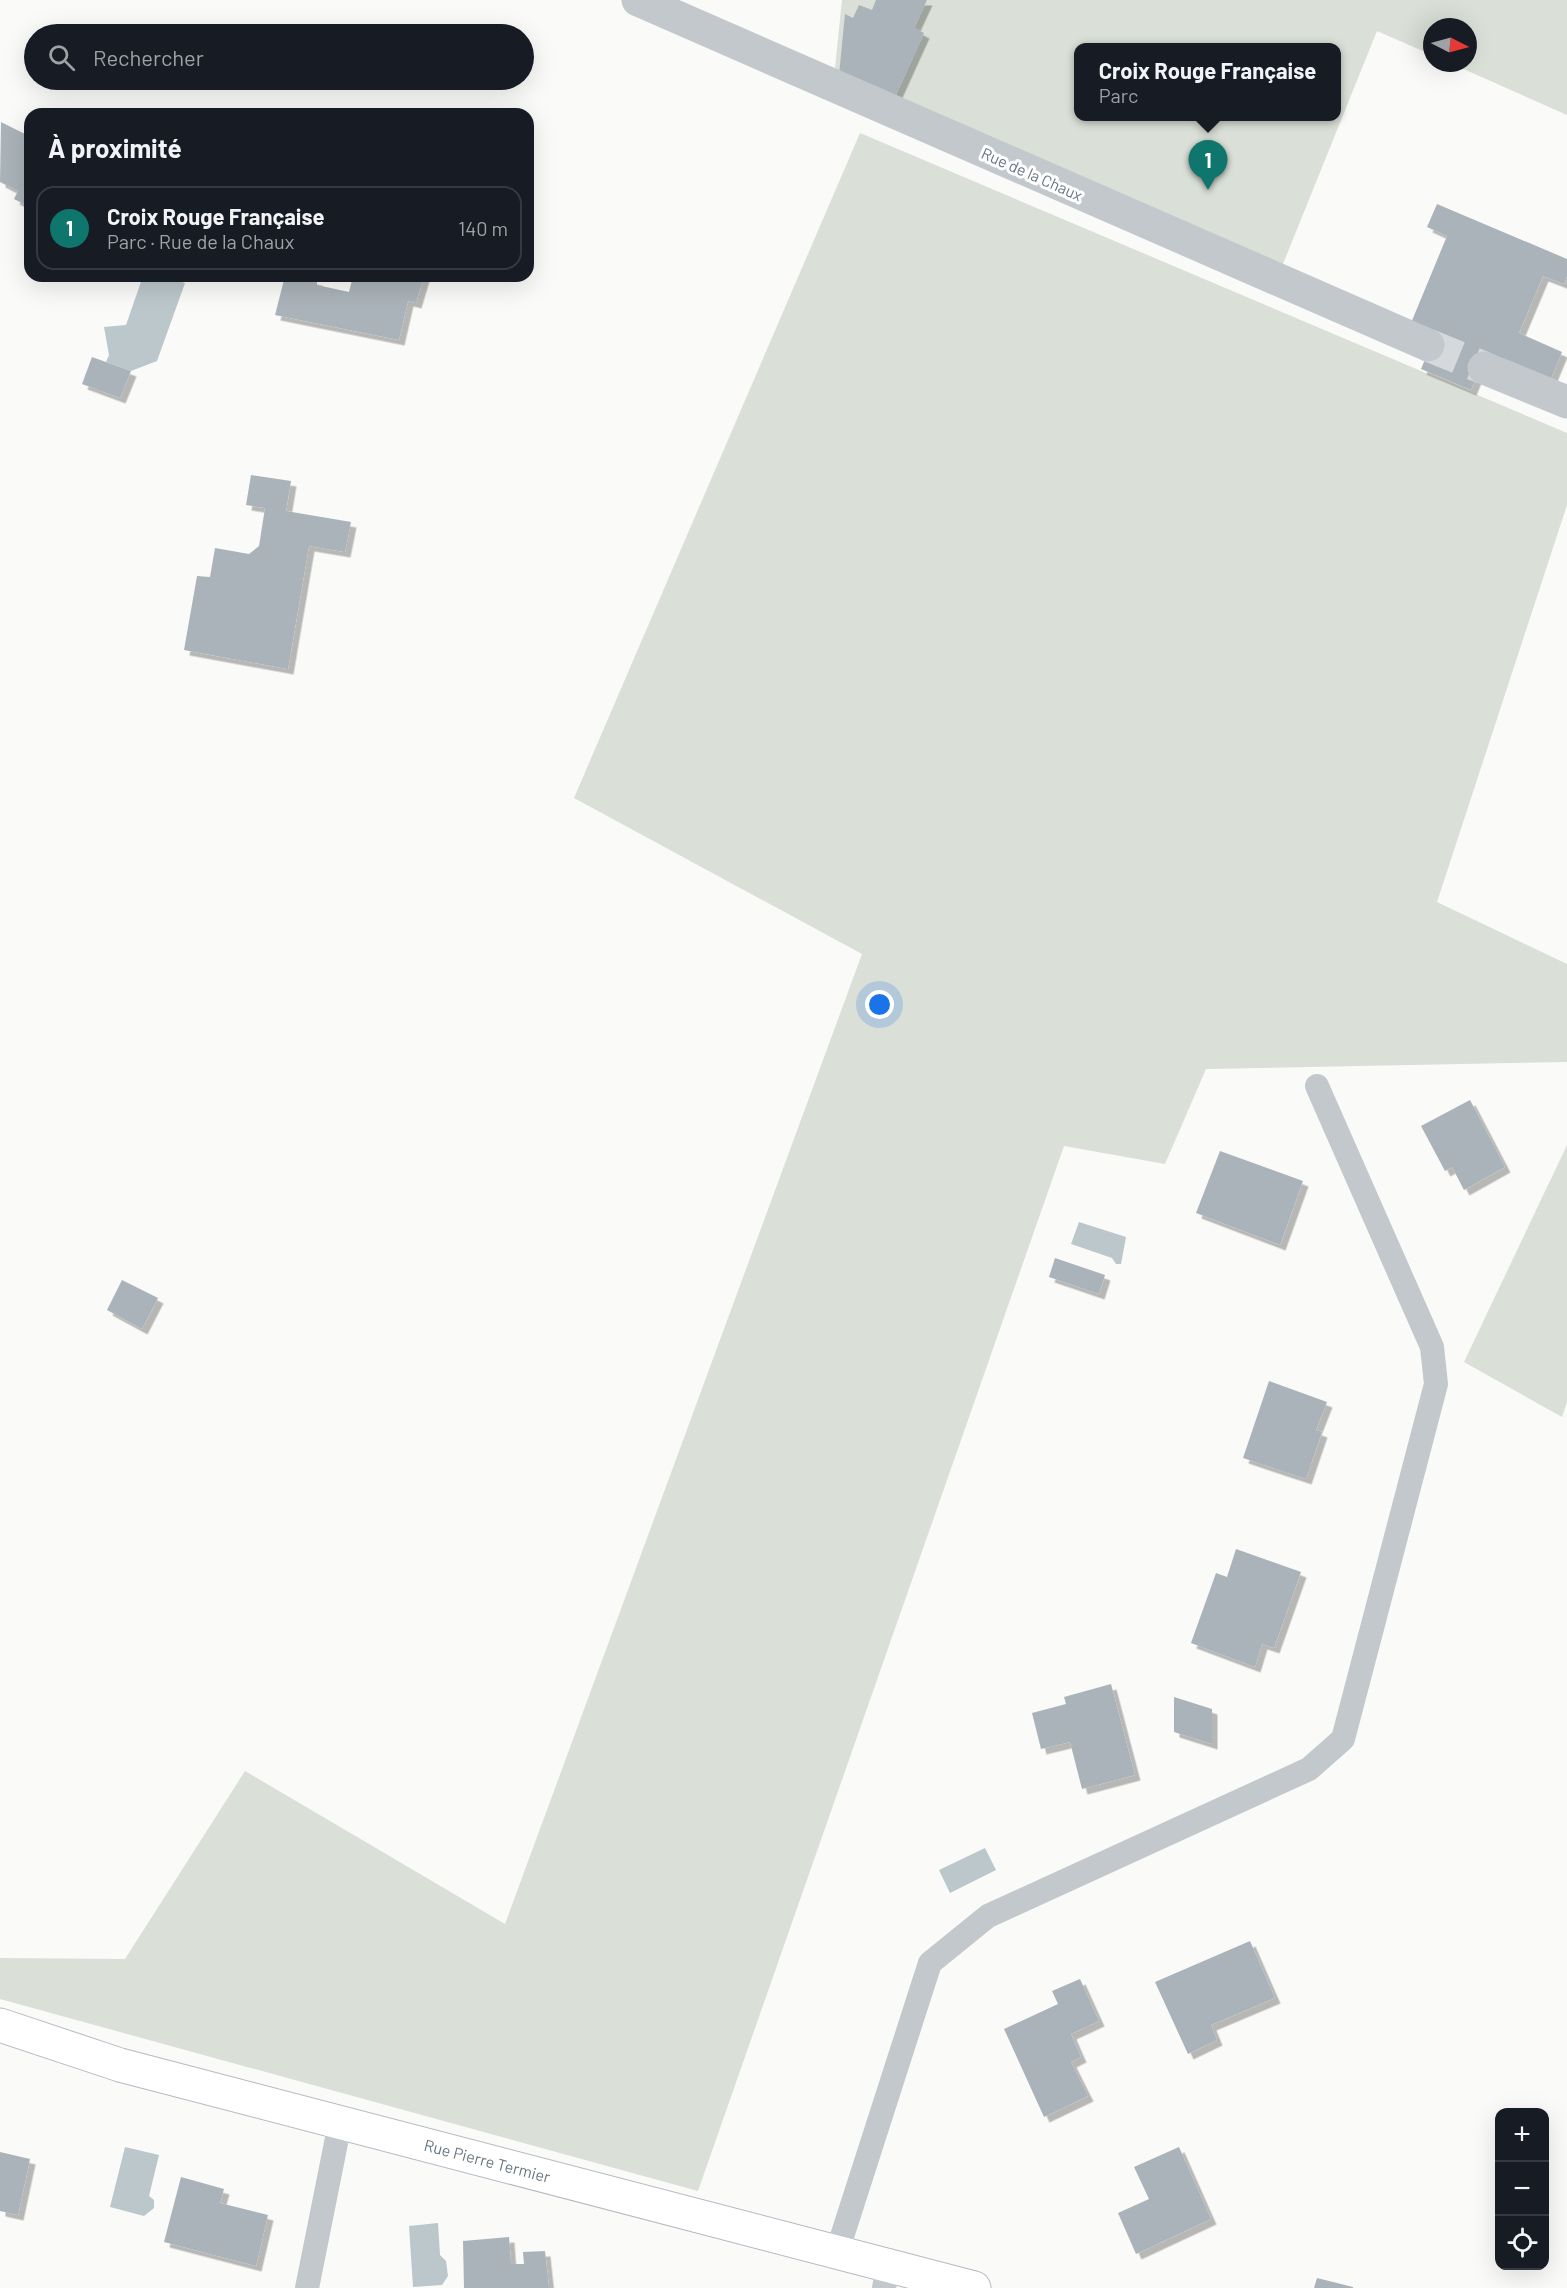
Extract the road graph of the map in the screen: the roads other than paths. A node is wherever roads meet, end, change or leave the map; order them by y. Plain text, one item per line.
1 (638, 0) edge
2 (1428, 345) tunnel mouth
3 (1484, 368) tunnel mouth
4 (1567, 402) edge
5 (1317, 1086) dead end
6 (0, 2025) edge
7 (340, 2122) junction
8 (837, 2252) junction
9 (886, 2277) edge
10 (307, 2288) edge
11 (975, 2288) edge

1 - 2 street, Rue de la Chaux
3 - 4 street
5 - 8 lane
6 - 7 street, Rue Pierre Termier
7 - 8 street, Rue Pierre Termier
7 - 10 lane
8 - 9 street, Rue Pierre Termier
9 - 11 street, Rue Pierre Termier

